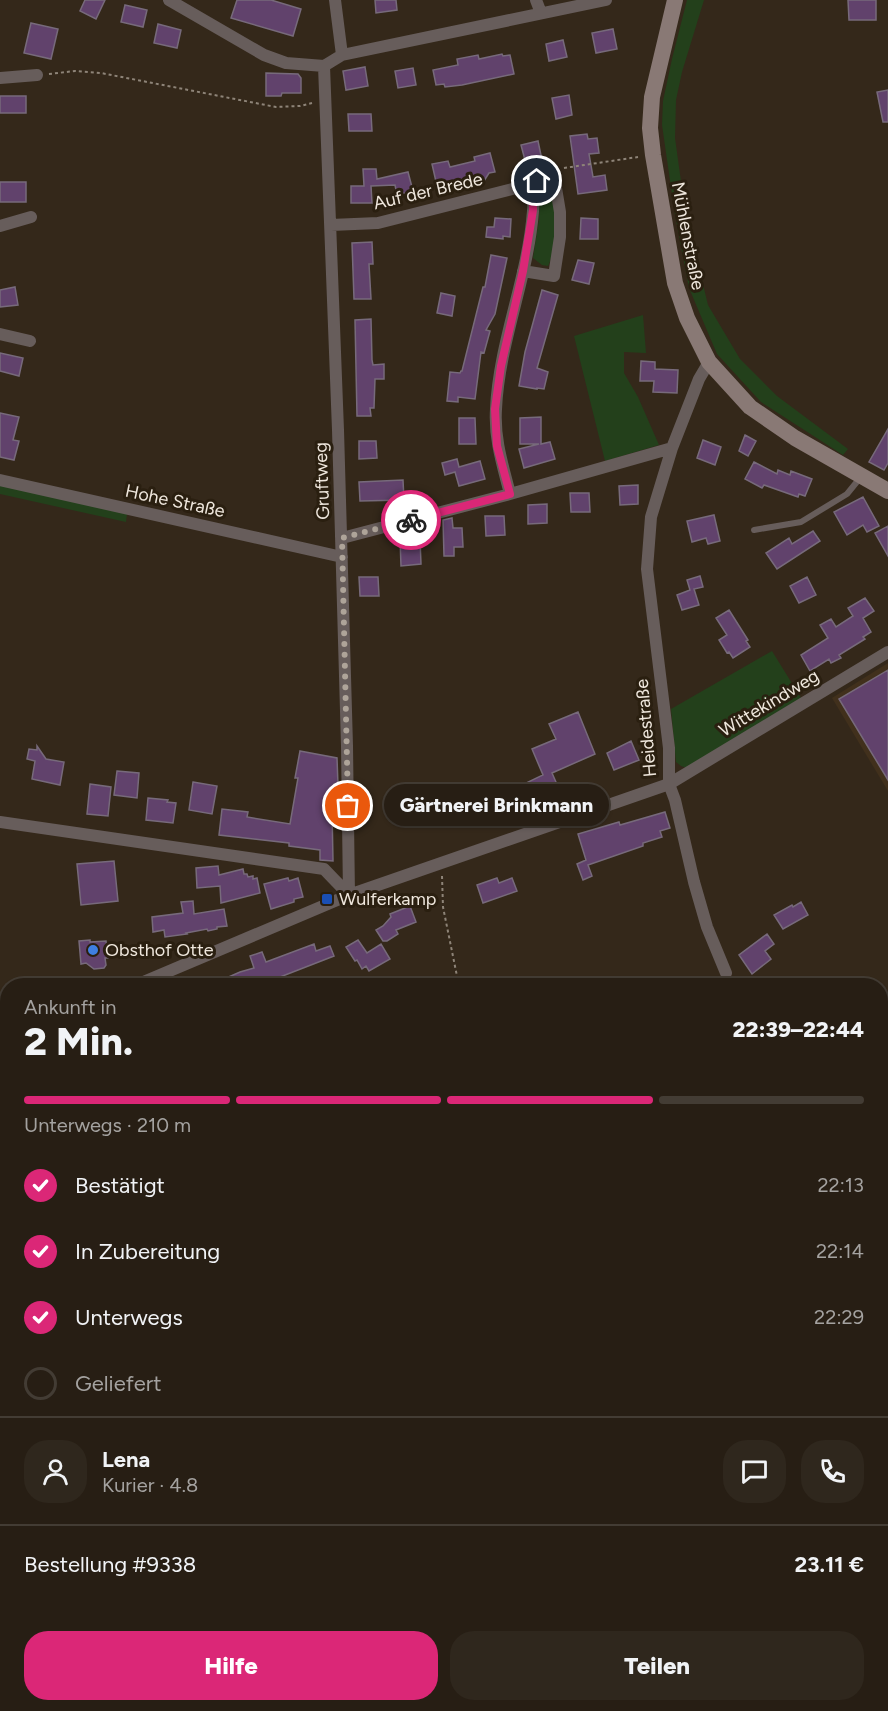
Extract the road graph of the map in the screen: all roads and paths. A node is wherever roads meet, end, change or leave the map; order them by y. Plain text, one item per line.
1 (169, 0) edge
2 (335, 0) edge
3 (536, 0) edge
4 (606, 0) edge
5 (675, 0) edge
6 (541, 13) junction
7 (342, 55) junction
8 (324, 66) junction
9 (37, 75) joint
10 (0, 78) edge
11 (326, 97) junction
12 (653, 155) junction
13 (554, 176) junction
14 (532, 184) junction
15 (31, 218) dead end
16 (331, 225) junction
17 (0, 226) edge
18 (523, 271) junction
19 (0, 334) edge
20 (30, 341) dead end
21 (709, 362) junction
22 (672, 448) junction
23 (861, 475) junction
24 (0, 480) edge
25 (888, 491) edge
26 (510, 494) junction
27 (754, 530) dead end
28 (342, 538) junction
29 (342, 556) junction
30 (888, 652) edge
31 (669, 784) junction
32 (0, 822) edge
33 (441, 863) junction
34 (349, 895) junction
35 (726, 973) dead end
36 (153, 978) edge
37 (457, 978) edge

1 - 8 street
2 - 7 street
3 - 6 street
4 - 6 street
5 - 12 street, Mühlenstraße
6 - 7 street
7 - 8 street
8 - 11 street, Gruftweg
9 - 10 street
9 - 11 path
11 - 16 street, Gruftweg
12 - 13 path
12 - 21 street, Mühlenstraße
13 - 14 street, Auf der Brede
13 - 18 street
14 - 16 street, Auf der Brede
14 - 18 street
15 - 17 street
16 - 28 street, Gruftweg
18 - 26 street
19 - 20 street
21 - 22 street, Heidestraße
21 - 23 street, Mühlenstraße
22 - 26 street
22 - 31 street, Heidestraße
23 - 25 street, Mühlenstraße
23 - 27 lane
24 - 29 street, Hohe Straße
26 - 28 street
28 - 29 street, Gruftweg
29 - 34 street, Gruftweg
30 - 31 street, Wittekindweg
31 - 33 street, Heidestraße
31 - 35 street
32 - 34 street
33 - 34 street, Heidestraße
33 - 37 path
34 - 36 street, Heidestraße

